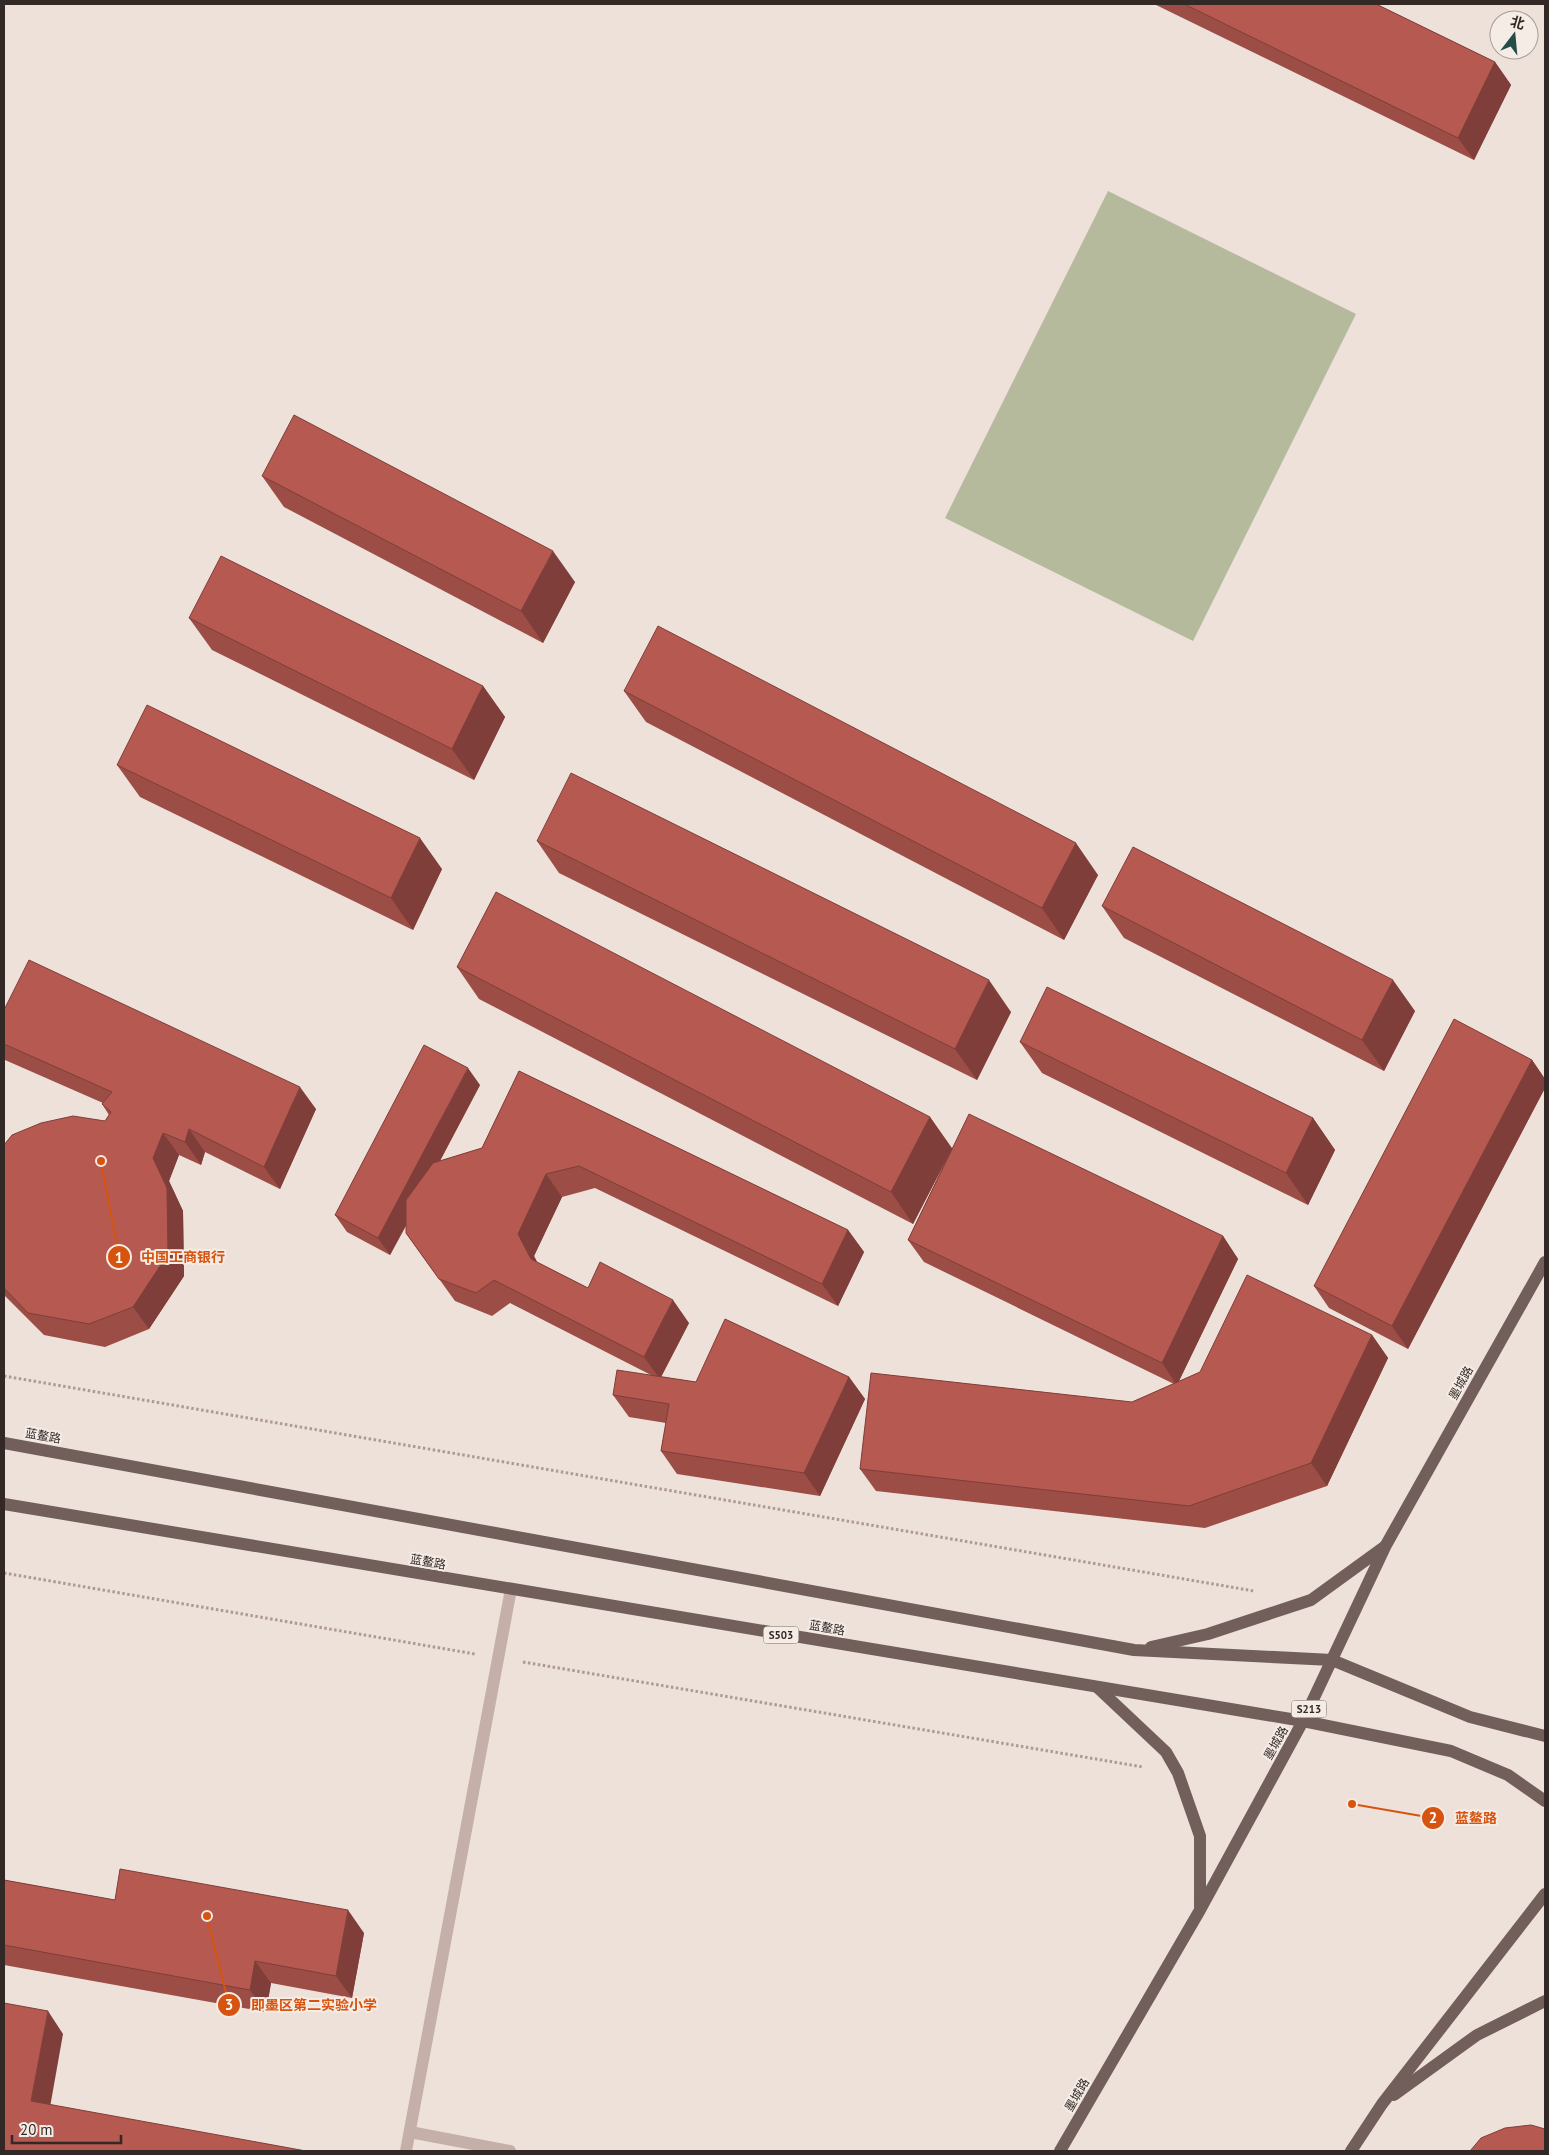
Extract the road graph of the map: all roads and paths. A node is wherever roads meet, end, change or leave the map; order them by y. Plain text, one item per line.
1 (1545, 1262) edge
2 (4, 1376) edge
3 (4, 1443) edge
4 (4, 1504) edge
5 (1386, 1545) junction
6 (4, 1573) edge
7 (511, 1589) junction
8 (1262, 1592) dead end
9 (1134, 1650) junction
10 (498, 1658) junction
11 (1332, 1660) junction
12 (1098, 1688) junction
13 (1303, 1721) junction
14 (1545, 1736) edge
15 (1178, 1773) junction
16 (1545, 1801) edge
17 (1545, 1894) edge
18 (1200, 1910) junction
19 (1545, 2001) edge
20 (1382, 2104) junction
21 (410, 2132) junction
22 (406, 2151) edge
23 (510, 2151) edge
24 (1060, 2151) edge
25 (1352, 2151) edge

1 - 5 main road, 墨城路 / S213
2 - 8 path
3 - 9 main road, 蓝鳌路
4 - 7 main road, 蓝鳌路 / S503
5 - 9 main road
5 - 11 main road, 墨城路 / S213
6 - 10 path
7 - 10 lane
7 - 12 main road, 蓝鳌路 / S503
9 - 11 main road, 蓝鳌路
10 - 15 path
10 - 21 lane
11 - 13 main road, 墨城路 / S213
11 - 14 main road, 蓝鳌路
12 - 13 main road, 蓝鳌路 / S503
12 - 15 main road
13 - 16 main road, 蓝鳌路 / S503
13 - 18 main road, 墨城路 / S213
15 - 18 main road
17 - 20 main road
18 - 24 main road, 墨城路 / S213
19 - 20 main road
20 - 25 main road
21 - 22 lane
21 - 23 lane

